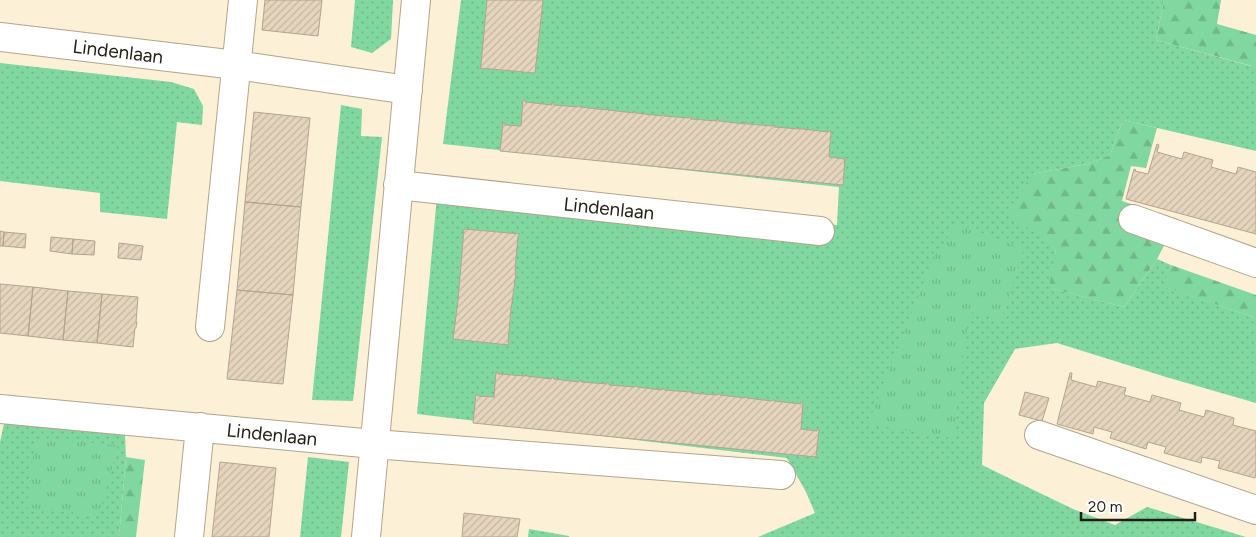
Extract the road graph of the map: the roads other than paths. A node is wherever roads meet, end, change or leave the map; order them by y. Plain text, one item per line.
1 (243, 0) edge
2 (416, 0) edge
3 (0, 37) edge
4 (236, 65) junction
5 (408, 90) junction
6 (398, 185) junction
7 (1133, 219) dead end
8 (820, 231) dead end
9 (1256, 263) edge
10 (210, 327) dead end
11 (0, 409) edge
12 (200, 427) junction
13 (1039, 435) dead end
14 (374, 444) junction
15 (781, 475) dead end
16 (1256, 510) edge
17 (189, 537) edge
18 (366, 537) edge

1 - 4 street
2 - 5 street
3 - 4 street, Lindenlaan
4 - 5 street, Lindenlaan
4 - 10 street
5 - 6 street
6 - 8 street, Lindenlaan
6 - 14 street
7 - 9 street
11 - 12 street, Lindenlaan
12 - 14 street, Lindenlaan
12 - 17 street, Lindenlaan
13 - 16 street
14 - 15 street, Lindenlaan
14 - 18 street

